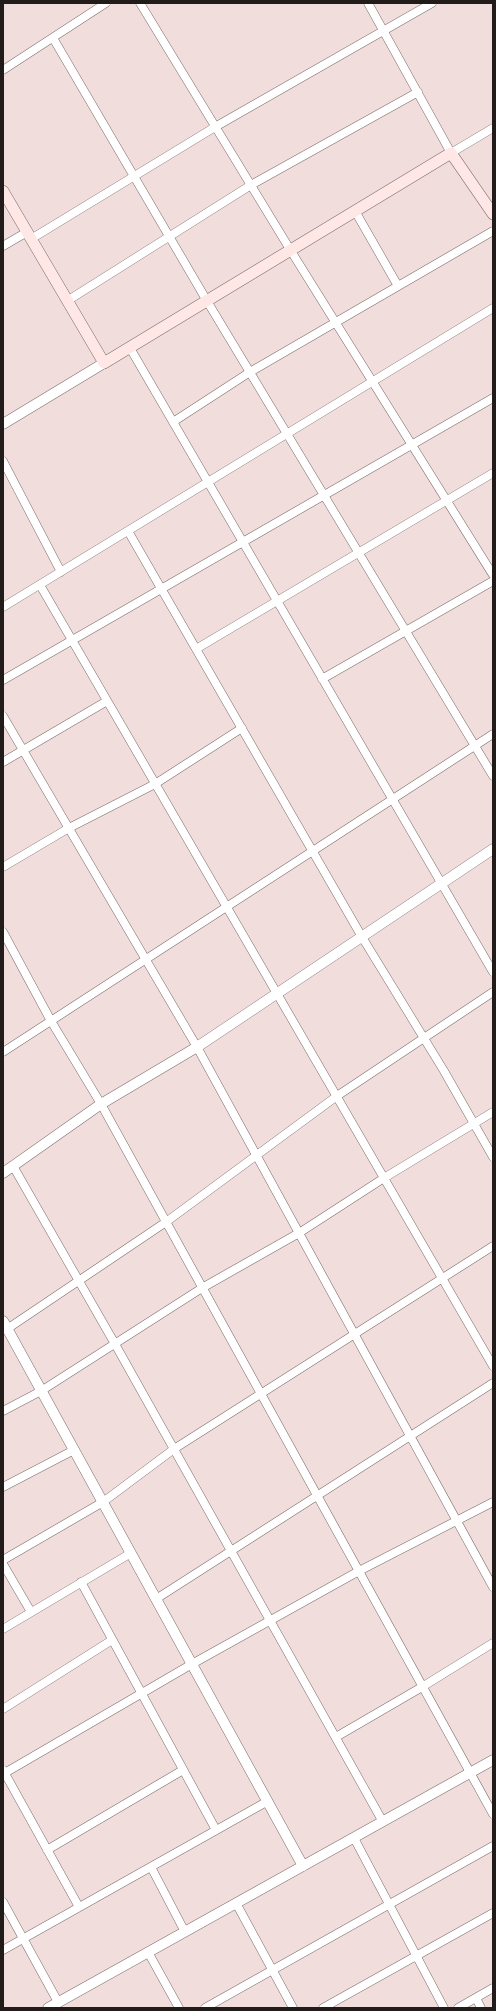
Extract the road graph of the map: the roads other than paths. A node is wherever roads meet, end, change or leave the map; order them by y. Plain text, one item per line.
1 (106, 3) edge
2 (140, 3) edge
3 (368, 3) edge
4 (432, 3) edge
5 (383, 30) junction
6 (53, 38) junction
7 (3, 70) edge
8 (418, 92) junction
9 (215, 127) junction
10 (493, 128) edge
11 (451, 153) junction
12 (134, 175) junction
13 (251, 185) junction
14 (3, 191) edge
15 (355, 211) junction
16 (493, 214) edge
17 (493, 231) edge
18 (29, 236) junction
19 (170, 237) junction
20 (3, 246) edge
21 (291, 250) junction
22 (398, 286) junction
23 (67, 301) junction
24 (207, 301) junction
25 (493, 308) edge
26 (335, 322) junction
27 (130, 348) junction
28 (104, 363) junction
29 (250, 372) junction
30 (372, 382) junction
31 (493, 398) edge
32 (173, 422) junction
33 (3, 424) edge
34 (287, 434) junction
35 (412, 445) junction
36 (3, 461) edge
37 (493, 473) edge
38 (208, 482) junction
39 (324, 496) junction
40 (447, 501) junction
41 (128, 531) junction
42 (243, 543) junction
43 (359, 554) junction
44 (61, 572) junction
45 (493, 575) edge
46 (493, 580) edge
47 (40, 585) junction
48 (162, 590) junction
49 (276, 601) junction
50 (3, 607) edge
51 (406, 631) junction
52 (72, 640) junction
53 (196, 649) junction
54 (322, 679) junction
55 (3, 680) edge
56 (107, 701) junction
57 (3, 716) edge
58 (242, 728) junction
59 (493, 734) edge
60 (475, 746) junction
61 (23, 750) junction
62 (3, 762) edge
63 (493, 776) edge
64 (156, 784) junction
65 (392, 800) junction
66 (69, 828) junction
67 (493, 848) edge
68 (313, 851) junction
69 (3, 867) edge
70 (441, 884) junction
71 (227, 907) junction
72 (3, 932) edge
73 (362, 937) junction
74 (145, 959) junction
75 (493, 972) edge
76 (493, 992) edge
77 (278, 994) junction
78 (51, 1021) junction
79 (424, 1037) junction
80 (197, 1047) junction
81 (3, 1052) edge
82 (337, 1096) junction
83 (101, 1104) junction
84 (493, 1112) edge
85 (474, 1124) junction
86 (256, 1156) junction
87 (493, 1157) edge
88 (13, 1166) junction
89 (3, 1173) edge
90 (384, 1178) junction
91 (166, 1222) junction
92 (299, 1233) junction
93 (493, 1246) edge
94 (443, 1279) junction
95 (79, 1281) junction
96 (202, 1288) junction
97 (5, 1325) edge
98 (354, 1334) junction
99 (115, 1344) junction
100 (493, 1366) edge
101 (493, 1383) edge
102 (41, 1391) junction
103 (260, 1393) junction
104 (3, 1411) edge
105 (410, 1436) junction
106 (174, 1449) junction
107 (74, 1450) junction
108 (3, 1487) edge
109 (317, 1496) junction
110 (103, 1502) junction
111 (493, 1502) edge
112 (457, 1521) junction
113 (231, 1551) junction
114 (131, 1553) junction
115 (3, 1560) edge
116 (3, 1564) edge
117 (359, 1571) junction
118 (81, 1582) junction
119 (493, 1587) edge
120 (156, 1599) junction
121 (31, 1612) junction
122 (270, 1621) junction
123 (3, 1629) edge
124 (112, 1640) junction
125 (493, 1643) edge
126 (192, 1664) junction
127 (422, 1687) junction
128 (141, 1694) junction
129 (3, 1710) edge
130 (336, 1737) junction
131 (493, 1760) edge
132 (183, 1770) junction
133 (4, 1772) edge
134 (470, 1773) junction
135 (268, 1801) junction
136 (493, 1814) edge
137 (383, 1822) junction
138 (216, 1830) junction
139 (354, 1838) junction
140 (493, 1846) edge
141 (47, 1850) junction
142 (303, 1866) junction
143 (151, 1867) junction
144 (3, 1902) edge
145 (236, 1903) junction
146 (388, 1905) junction
147 (78, 1907) junction
148 (493, 1913) edge
149 (185, 1932) junction
150 (23, 1938) junction
151 (3, 1950) edge
152 (148, 1952) junction
153 (416, 1956) junction
154 (272, 1970) junction
155 (493, 1988) edge
156 (476, 1998) junction
157 (58, 2002) junction
158 (48, 2008) edge
159 (179, 2008) edge
160 (205, 2008) edge
161 (293, 2008) edge
162 (323, 2008) edge
163 (444, 2008) edge
164 (458, 2008) edge
165 (481, 2008) edge

1 - 6 street
2 - 9 street
3 - 5 street
4 - 5 street
5 - 8 street
5 - 9 street
6 - 7 street
6 - 12 street
8 - 11 street
8 - 13 street
9 - 12 street
9 - 13 street
10 - 11 street
11 - 15 main road
11 - 16 main road
12 - 18 street
12 - 19 street
13 - 19 street
13 - 21 street
14 - 18 main road
15 - 21 main road
15 - 22 street
17 - 22 street
18 - 20 street
18 - 23 main road
19 - 23 street
19 - 24 street
21 - 24 main road
21 - 26 street
22 - 26 street
23 - 28 main road
24 - 27 main road
24 - 29 street
25 - 30 street
26 - 29 street
26 - 30 street
27 - 28 main road
27 - 32 street
28 - 33 street
29 - 32 street
29 - 34 street
30 - 34 street
30 - 35 street
31 - 35 street
32 - 38 street
34 - 38 street
34 - 39 street
35 - 39 street
35 - 40 street
36 - 44 street
37 - 40 street
38 - 41 street
38 - 42 street
39 - 42 street
39 - 43 street
40 - 43 street
40 - 45 street
41 - 44 street
41 - 48 street
42 - 48 street
42 - 49 street
43 - 49 street
43 - 51 street
44 - 47 street
46 - 51 street
47 - 50 street
47 - 52 street
48 - 52 street
48 - 53 street
49 - 53 street
49 - 54 street
51 - 54 street
51 - 60 street
52 - 55 street
52 - 56 street
53 - 58 street
54 - 65 street
56 - 61 street
56 - 64 street
57 - 61 street
58 - 64 street
58 - 68 street
59 - 60 street
60 - 63 street
60 - 65 street
61 - 62 street
61 - 66 street
64 - 66 street
64 - 71 street
65 - 68 street
65 - 70 street
66 - 69 street
66 - 74 street
67 - 70 street
68 - 71 street
68 - 73 street
70 - 73 street
70 - 75 street
71 - 74 street
71 - 77 street
72 - 78 street
73 - 77 street
73 - 79 street
74 - 78 street
74 - 80 street
76 - 79 street
77 - 80 street
77 - 82 street
78 - 81 street
78 - 83 street
79 - 82 street
79 - 85 street
80 - 83 street
80 - 86 street
82 - 86 street
82 - 90 street
83 - 88 street
83 - 91 street
84 - 85 street
85 - 87 street
85 - 90 street
86 - 91 street
86 - 92 street
88 - 89 street
88 - 95 street
90 - 92 street
90 - 94 street
91 - 95 street
91 - 96 street
92 - 96 street
92 - 98 street
93 - 94 street
94 - 98 street
94 - 100 street
95 - 97 street
95 - 99 street
96 - 99 street
96 - 103 street
97 - 102 street
98 - 103 street
98 - 105 street
99 - 102 street
99 - 106 street
101 - 105 street
102 - 104 street
102 - 107 street
103 - 106 street
103 - 109 street
105 - 109 street
105 - 112 street
106 - 110 street
106 - 113 street
107 - 108 street
107 - 110 street
109 - 113 street
109 - 117 street
110 - 114 street
110 - 115 street
111 - 112 street
112 - 117 street
112 - 119 street
113 - 120 street
113 - 122 street
114 - 118 street
114 - 120 street
116 - 121 street
117 - 122 street
117 - 127 street
118 - 121 street
118 - 124 street
120 - 126 street
121 - 123 street
122 - 126 street
122 - 130 street
124 - 128 street
124 - 129 street
125 - 127 street
126 - 128 street
126 - 135 street
127 - 130 street
127 - 134 street
128 - 132 street
128 - 133 street
130 - 137 street
131 - 134 street
132 - 138 street
132 - 141 street
133 - 141 street
134 - 136 street
134 - 137 street
135 - 138 street
135 - 142 street
137 - 139 street
138 - 143 street
139 - 142 street
139 - 146 street
140 - 146 street
141 - 147 street
142 - 145 street
143 - 147 street
143 - 149 street
144 - 150 street
145 - 149 street
145 - 154 street
146 - 153 street
146 - 154 street
147 - 150 street
148 - 153 street
149 - 152 street
150 - 151 street
150 - 157 street
152 - 157 street
152 - 159 street
153 - 162 street
153 - 163 street
154 - 160 street
154 - 161 street
155 - 156 street
156 - 164 street
156 - 165 street
157 - 158 street

